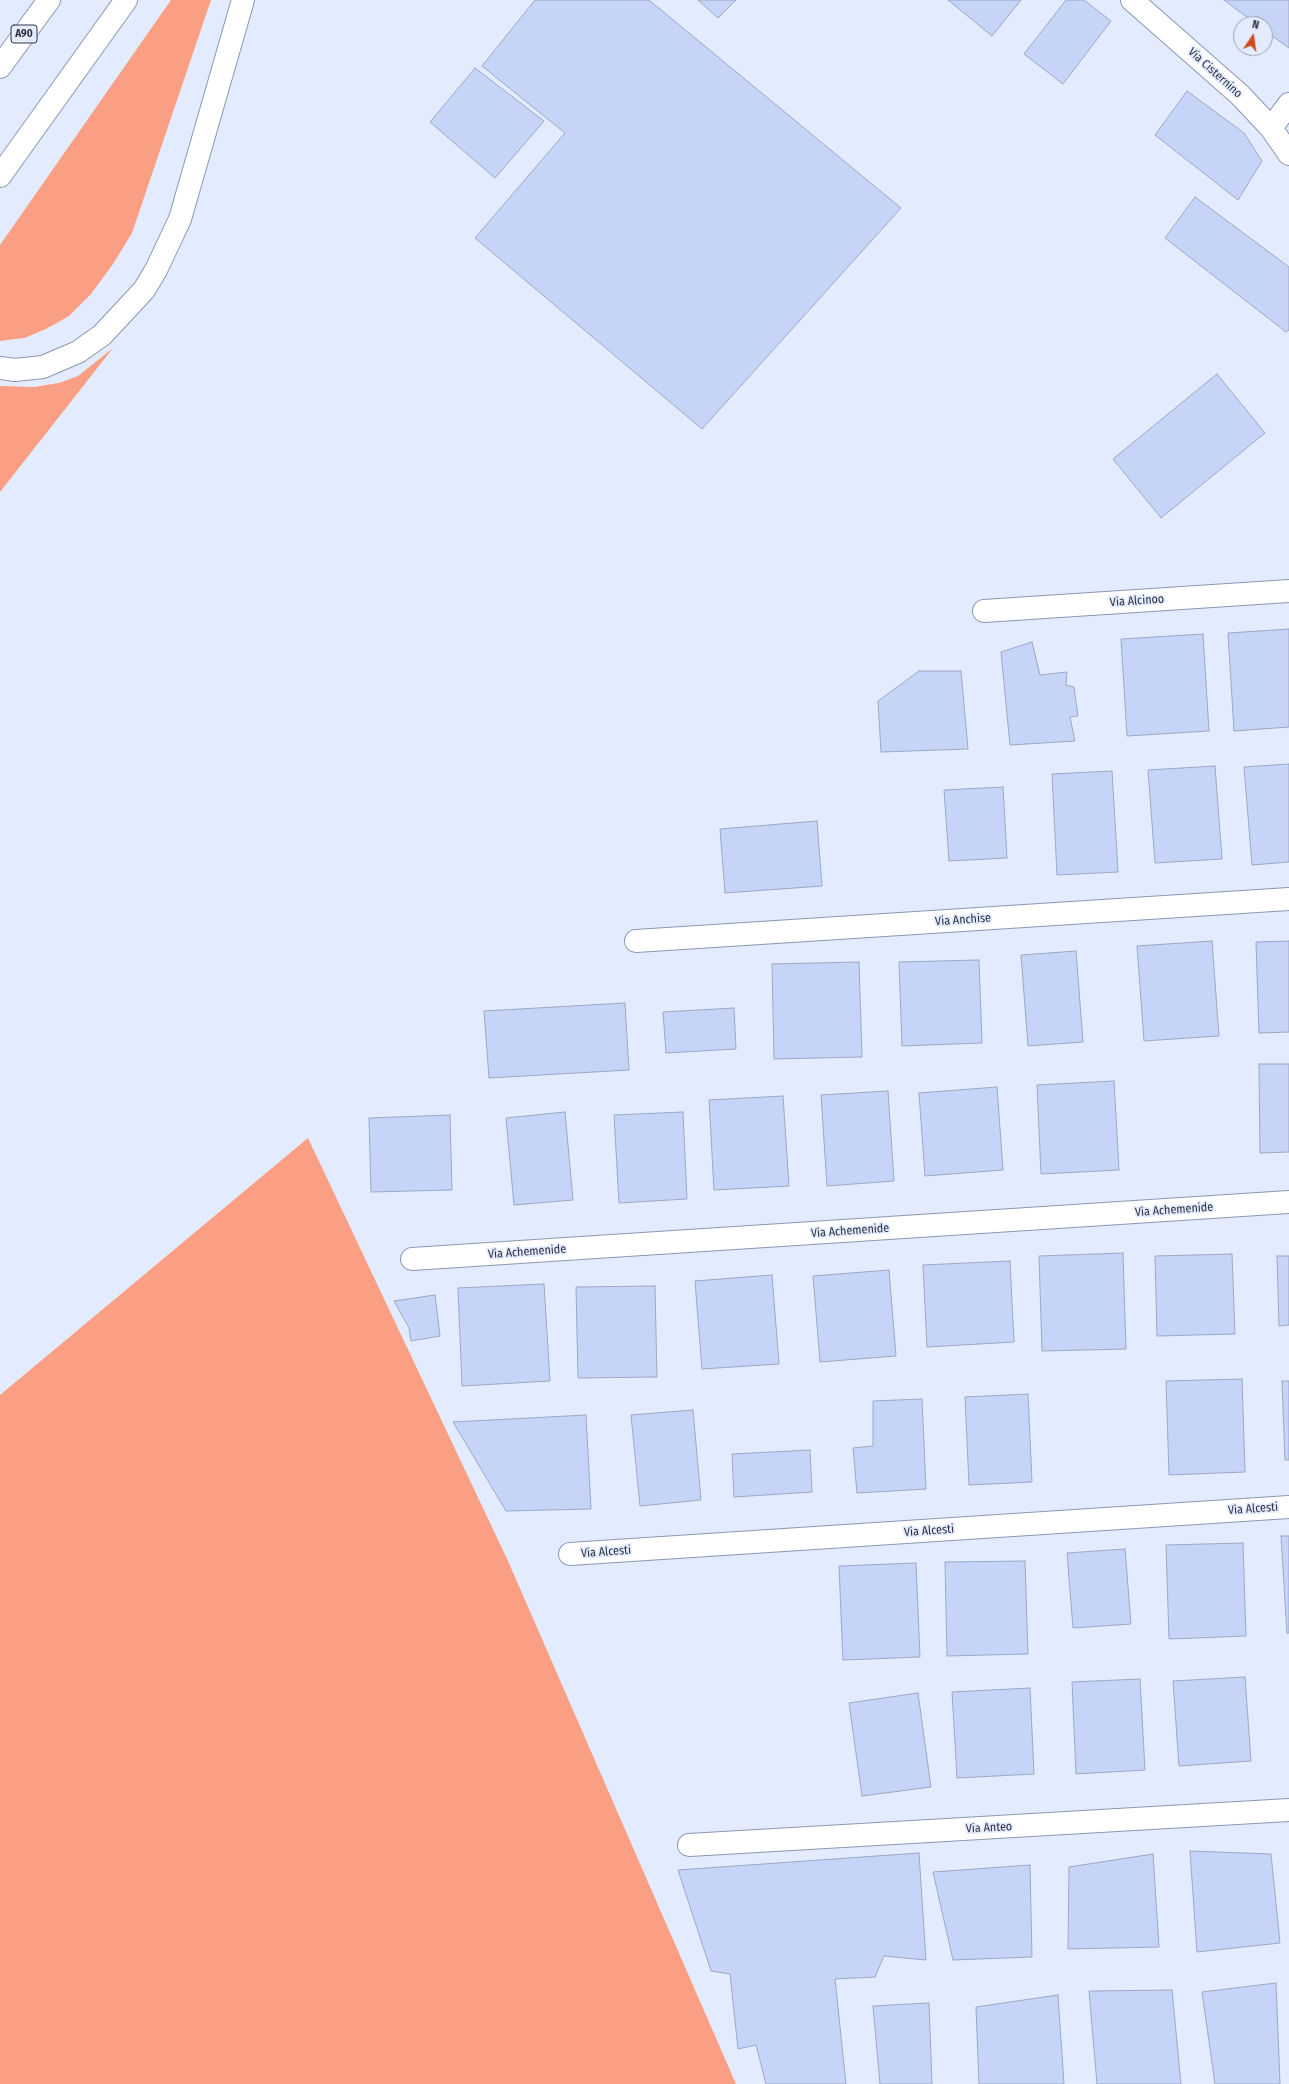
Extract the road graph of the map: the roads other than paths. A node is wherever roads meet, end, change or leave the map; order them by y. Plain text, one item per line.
1 (48, 0) edge
2 (126, 0) edge
3 (243, 0) edge
4 (1132, 0) edge
5 (0, 67) edge
6 (1289, 104) edge
7 (1271, 128) junction
8 (1289, 154) edge
9 (0, 176) edge
10 (0, 368) edge
11 (1289, 591) edge
12 (984, 611) dead end
13 (1289, 899) edge
14 (636, 941) dead end
15 (1289, 1202) edge
16 (412, 1259) dead end
17 (1289, 1507) edge
18 (570, 1554) dead end
19 (1289, 1810) edge
20 (689, 1845) dead end

1 - 5 main road, A90
2 - 9 main road
3 - 10 main road
4 - 7 main road, Via Cisternino
6 - 7 main road
7 - 8 main road, Via Cisternino
11 - 12 main road, Via Alcinoo
13 - 14 main road, Via Anchise
15 - 16 main road, Via Achemenide
17 - 18 main road, Via Alcesti
19 - 20 main road, Via Anteo

